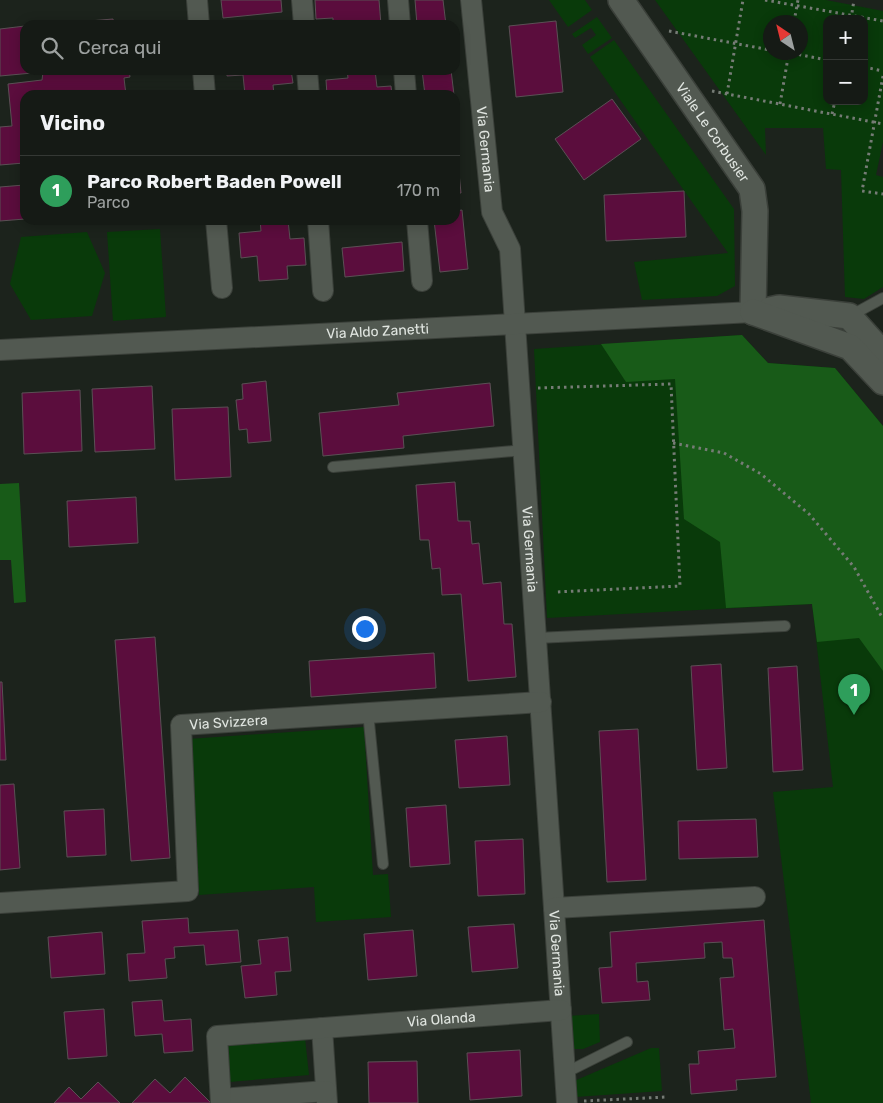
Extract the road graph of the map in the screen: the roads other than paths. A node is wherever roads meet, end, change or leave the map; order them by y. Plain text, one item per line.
1 (197, 0) edge
2 (302, 0) edge
3 (398, 0) edge
4 (471, 0) edge
5 (621, 0) edge
6 (199, 20) edge
7 (304, 20) edge
8 (400, 20) edge
9 (203, 75) edge
10 (308, 75) edge
11 (404, 75) edge
12 (205, 90) edge
13 (309, 90) edge
14 (406, 90) edge
15 (216, 225) edge
16 (318, 225) edge
17 (417, 225) edge
18 (422, 281) dead end
19 (222, 288) dead end
20 (323, 290) dead end
21 (883, 298) edge
22 (753, 312) junction
23 (849, 316) junction
24 (516, 323) junction
25 (0, 350) edge
26 (883, 354) edge
27 (883, 382) edge
28 (524, 450) junction
29 (333, 467) dead end
30 (785, 626) dead end
31 (537, 638) junction
32 (541, 702) junction
33 (368, 712) junction
34 (383, 864) dead end
35 (755, 897) dead end
36 (0, 903) edge
37 (554, 908) junction
38 (561, 1010) junction
39 (322, 1028) junction
40 (627, 1042) dead end
41 (565, 1073) junction
42 (327, 1097) edge
43 (221, 1101) edge
44 (567, 1103) edge

1 - 6 street
2 - 7 street
3 - 8 street
4 - 24 street, Via Germania
5 - 22 street, Viale Le Corbusier
9 - 12 street
10 - 13 street
11 - 14 street
15 - 19 street
16 - 20 street
17 - 18 street
21 - 23 lane
22 - 23 street
22 - 24 street, Via Aldo Zanetti
22 - 27 street
23 - 26 street
24 - 25 street, Via Aldo Zanetti
24 - 28 street, Via Germania
28 - 29 lane
28 - 31 street, Via Germania
30 - 31 lane
31 - 32 street, Via Germania
32 - 33 street, Via Svizzera
32 - 37 street, Via Germania
33 - 34 lane
33 - 36 street, Via Svizzera
35 - 37 street
37 - 38 street, Via Germania
38 - 39 street, Via Olanda
38 - 41 street, Via Germania
39 - 42 street, Via Olanda
39 - 43 street, Via Olanda
40 - 41 lane
41 - 44 street, Via Germania
42 - 43 street, Via Olanda

